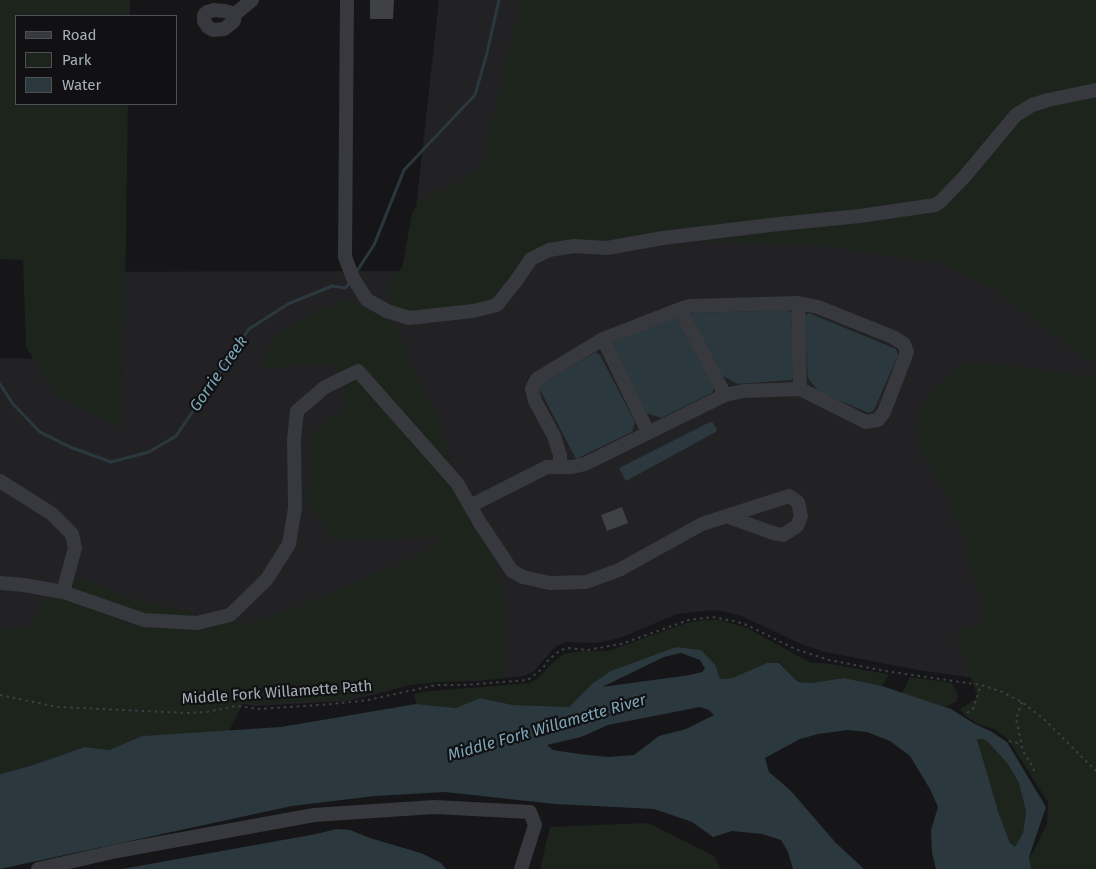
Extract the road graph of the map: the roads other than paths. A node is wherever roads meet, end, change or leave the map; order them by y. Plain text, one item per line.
1 (252, 0) edge
2 (348, 0) edge
3 (235, 14) dead end
4 (1096, 90) edge
5 (798, 303) junction
6 (680, 309) junction
7 (603, 339) junction
8 (800, 389) junction
9 (725, 395) junction
10 (648, 432) junction
11 (560, 467) junction
12 (0, 481) edge
13 (470, 506) junction
14 (726, 516) junction
15 (0, 583) edge
16 (63, 592) junction
17 (38, 869) edge
18 (520, 869) edge

1 - 3 lane
2 - 4 lane
5 - 6 lane
5 - 8 lane
5 - 8 lane
6 - 7 lane
6 - 9 lane
7 - 10 lane
7 - 11 lane
8 - 9 lane
9 - 10 lane
10 - 11 lane
11 - 13 lane
12 - 16 lane
13 - 14 lane
13 - 16 lane
14 - 14 lane
15 - 16 lane
17 - 18 lane

